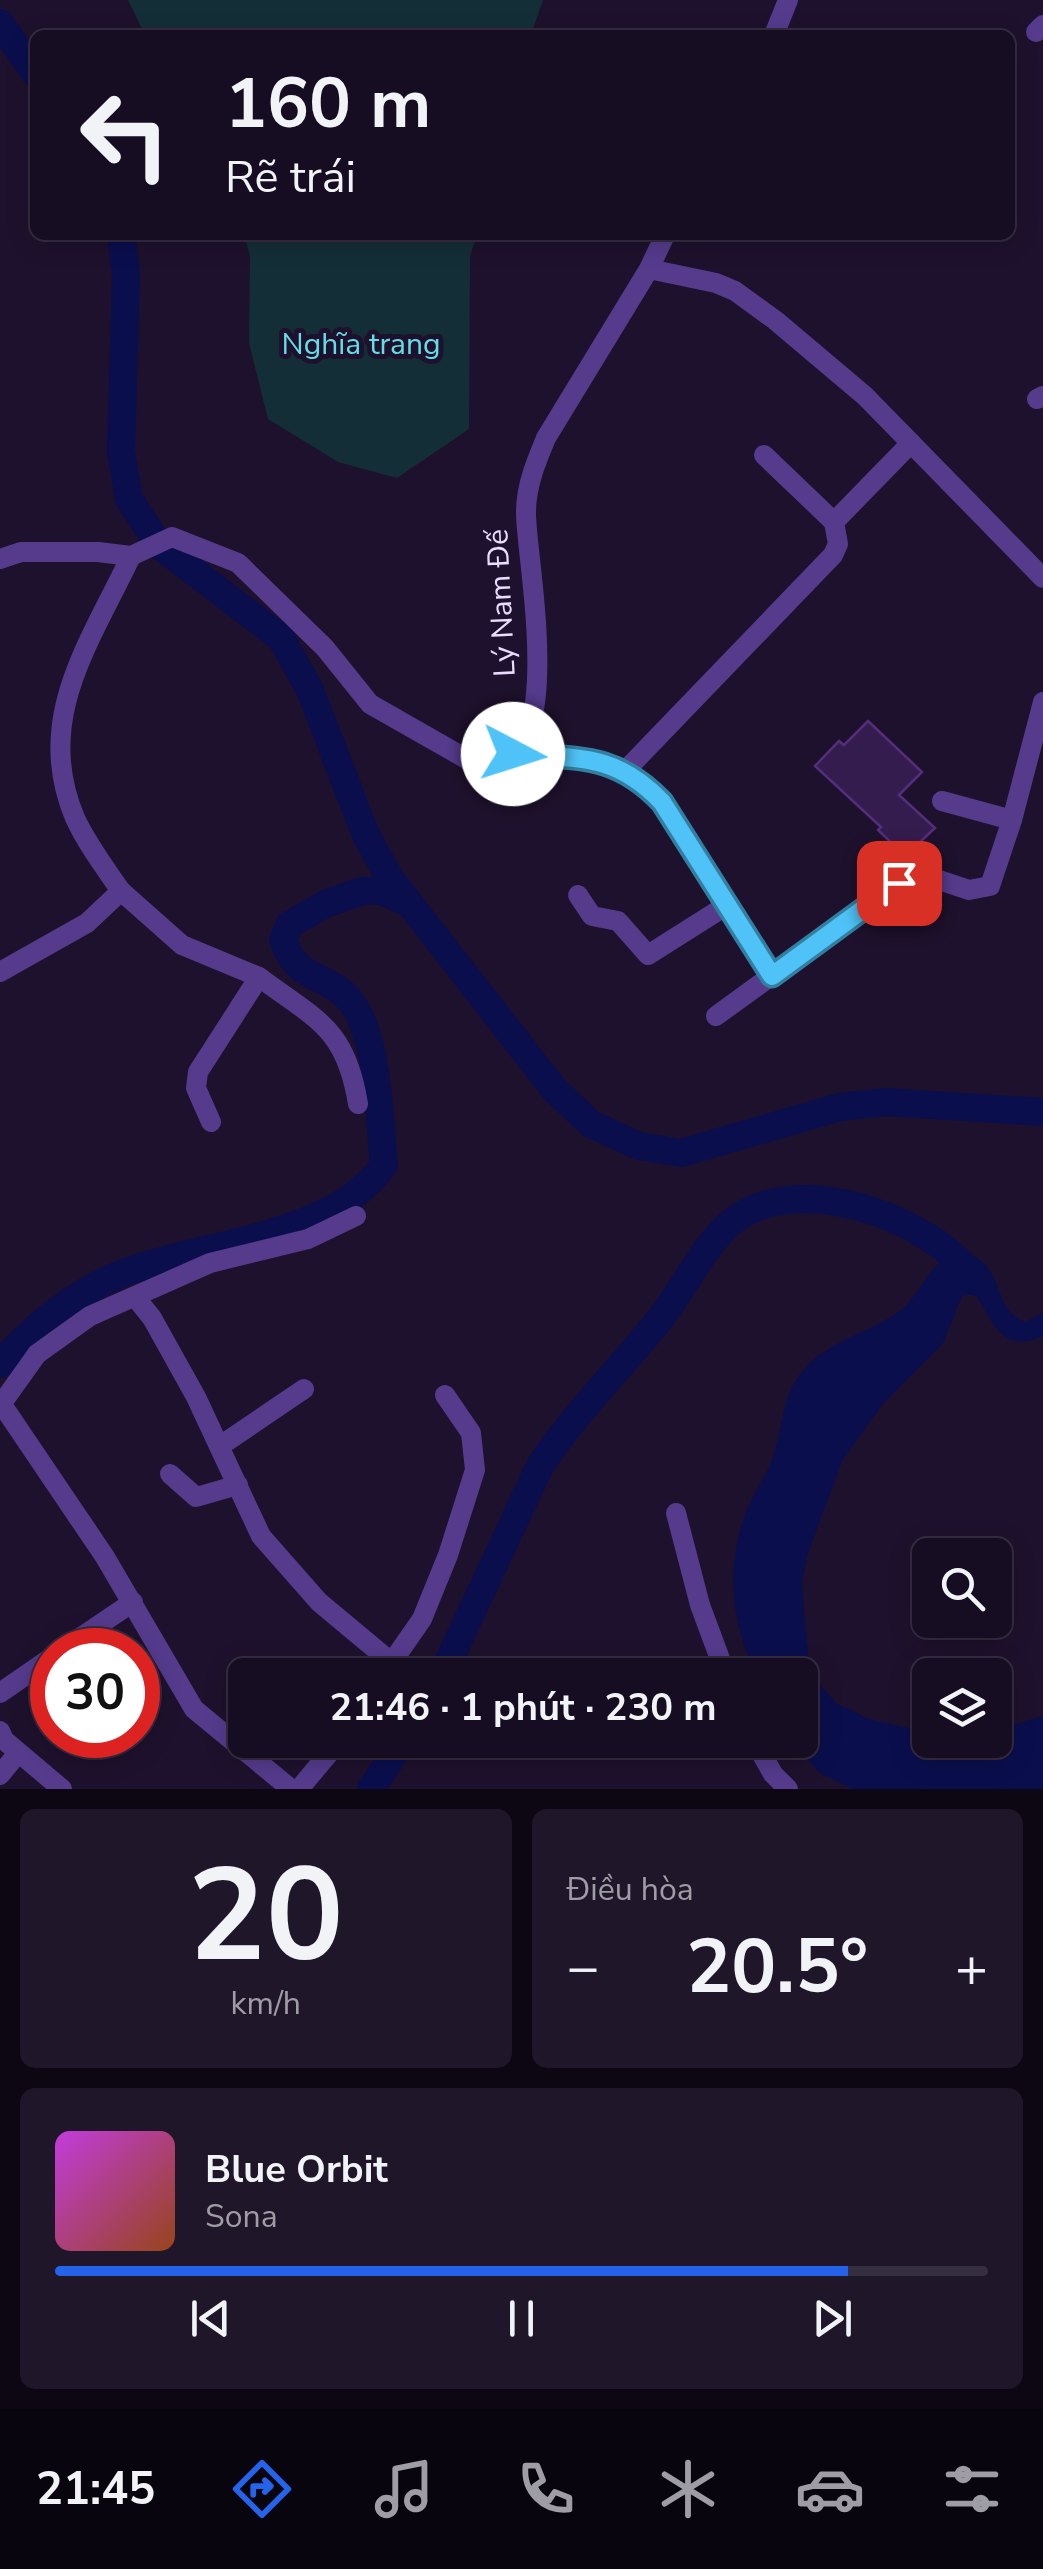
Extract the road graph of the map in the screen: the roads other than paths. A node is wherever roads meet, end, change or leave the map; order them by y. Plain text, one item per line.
1 (788, 0) edge
2 (776, 30) edge
3 (662, 240) edge
4 (649, 269) junction
5 (911, 444) junction
6 (764, 455) dead end
7 (834, 522) junction
8 (131, 556) junction
9 (0, 559) edge
10 (1043, 578) edge
11 (1043, 702) edge
12 (513, 754) junction
13 (625, 771) junction
14 (942, 801) dead end
15 (1012, 820) junction
16 (121, 891) junction
17 (578, 895) dead end
18 (726, 905) junction
19 (0, 972) edge
20 (772, 976) junction
21 (259, 977) junction
22 (716, 1016) dead end
23 (358, 1104) dead end
24 (211, 1122) dead end
25 (356, 1216) dead end
26 (136, 1298) junction
27 (304, 1389) dead end
28 (445, 1395) dead end
29 (2, 1406) edge
30 (220, 1446) junction
31 (170, 1474) dead end
32 (238, 1485) junction
33 (676, 1513) dead end
34 (132, 1602) junction
35 (94, 1628) edge
36 (376, 1658) edge
37 (395, 1658) edge
38 (720, 1658) edge
39 (30, 1672) edge
40 (0, 1693) edge
41 (0, 1731) edge
42 (18, 1752) junction
43 (325, 1758) edge
44 (764, 1758) edge
45 (0, 1774) edge
46 (62, 1789) edge
47 (290, 1789) edge
48 (299, 1789) edge
49 (788, 1789) edge

1 - 2 street
3 - 4 street, Lý Nam Đế
4 - 5 street
4 - 12 street, Lý Nam Đế
5 - 7 street
5 - 10 street
6 - 7 street
7 - 13 street
8 - 9 street
8 - 12 street
8 - 16 street
11 - 15 street
12 - 13 street
13 - 18 street
14 - 15 street
15 - 20 street
16 - 19 street
16 - 21 street
17 - 18 street
18 - 20 street
20 - 22 street
21 - 23 street
21 - 24 street
25 - 26 street
26 - 29 street
26 - 30 street
27 - 30 street
28 - 37 street
29 - 34 street
30 - 32 street
31 - 32 street
32 - 36 street
33 - 38 street
34 - 35 street
34 - 47 street
39 - 40 street
41 - 42 street
42 - 45 street
42 - 46 street
43 - 48 street
44 - 49 street

